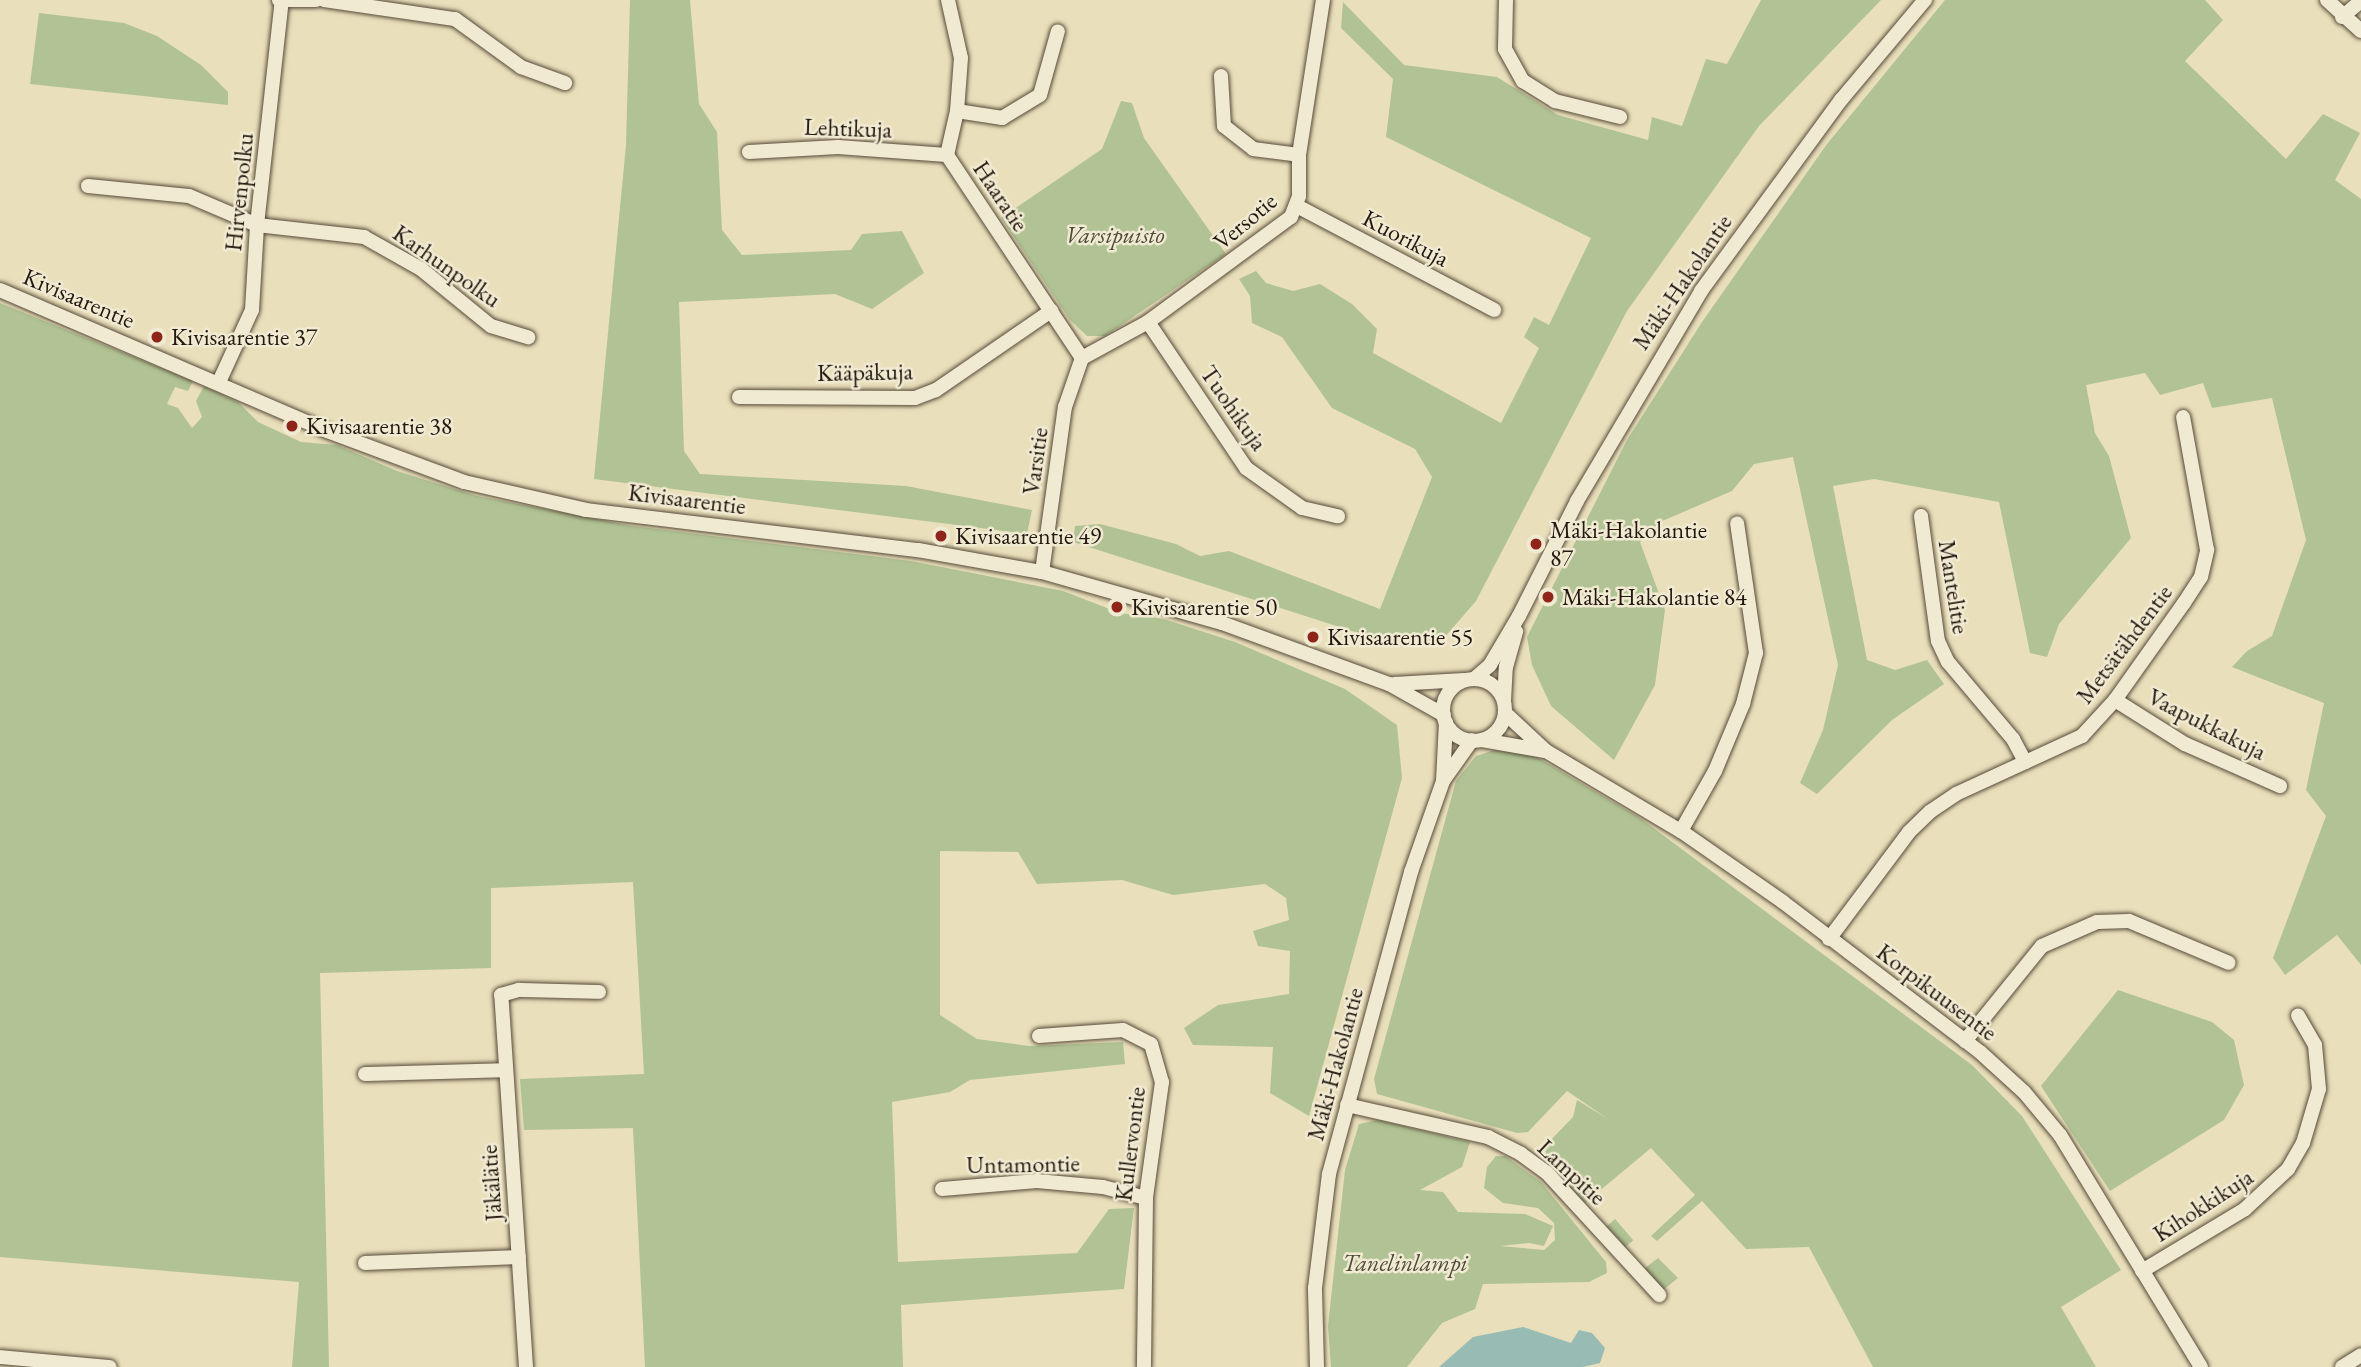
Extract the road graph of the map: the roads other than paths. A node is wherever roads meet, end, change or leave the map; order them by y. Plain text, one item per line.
1 (316, 0) edge
2 (324, 0) edge
3 (948, 0) edge
4 (1323, 0) edge
5 (1506, 0) edge
6 (1925, 0) edge
7 (2327, 0) edge
8 (281, 1) edge
9 (2361, 1) edge
10 (2342, 17) junction
11 (1058, 31) dead end
12 (2361, 31) edge
13 (1221, 76) dead end
14 (565, 83) dead end
15 (957, 111) junction
16 (1620, 117) dead end
17 (749, 152) dead end
18 (947, 155) junction
19 (1299, 155) junction
20 (88, 186) dead end
21 (1297, 206) junction
22 (257, 225) junction
23 (0, 290) edge
24 (1494, 310) dead end
25 (1051, 311) junction
26 (1148, 322) junction
27 (528, 337) dead end
28 (1083, 358) junction
29 (219, 382) junction
30 (739, 397) dead end
31 (2183, 417) dead end
32 (1338, 516) dead end
33 (1921, 516) dead end
34 (1737, 523) dead end
35 (1042, 572) junction
36 (1519, 617) junction
37 (1470, 679) junction
38 (1389, 684) junction
39 (2115, 700) junction
40 (1505, 708) junction
41 (1445, 719) junction
42 (1477, 740) junction
43 (1546, 751) junction
44 (2025, 762) junction
45 (1443, 781) junction
46 (2280, 786) dead end
47 (1681, 831) junction
48 (1829, 939) junction
49 (2229, 963) dead end
50 (599, 992) dead end
51 (2298, 1016) dead end
52 (1039, 1036) dead end
53 (1965, 1041) junction
54 (505, 1070) junction
55 (365, 1074) dead end
56 (1347, 1105) junction
57 (942, 1189) dead end
58 (1146, 1198) junction
59 (519, 1257) junction
60 (365, 1263) dead end
61 (2142, 1271) junction
62 (1659, 1294) dead end
63 (2361, 1355) edge
64 (0, 1357) edge
65 (110, 1367) edge
66 (526, 1367) edge
67 (1144, 1367) edge
68 (1317, 1367) edge
69 (2201, 1367) edge
70 (2342, 1367) edge

1 - 8 street
2 - 14 street
3 - 15 street, Haaratie
4 - 19 street, Versotie
5 - 16 street
6 - 36 street, Mäki-Hakolantie
7 - 10 street
8 - 22 street, Hirvenpolku
9 - 10 street
10 - 12 street
11 - 15 street
13 - 19 street
15 - 18 street, Haaratie
17 - 18 street, Lehtikuja
18 - 25 street, Haaratie
19 - 21 street, Versotie
20 - 22 street, Karhunpolku
21 - 24 street, Kuorikuja
21 - 26 street, Versotie
22 - 27 street, Karhunpolku
22 - 29 street, Hirvenpolku
23 - 29 street, Kivisaarentie
25 - 28 street, Haaratie
25 - 30 street, Kääpäkuja
26 - 28 street, Versotie
26 - 32 street, Tuohikuja
28 - 35 street, Varsitie
29 - 35 street, Kivisaarentie
31 - 39 street, Metsätähdentie
33 - 44 street, Mantelitie
34 - 47 street
35 - 38 street, Kivisaarentie
36 - 37 street, Mäki-Hakolantie
36 - 40 street, Mäki-Hakolantie
37 - 38 street, Kivisaarentie
37 - 40 street
37 - 41 street
38 - 41 street, Kivisaarentie
39 - 44 street, Metsätähdentie
39 - 46 street, Vaapukkakuja
40 - 42 street
40 - 43 street, Korpikuusentie
41 - 42 street
41 - 45 street, Mäki-Hakolantie
42 - 43 street, Korpikuusentie
42 - 45 street, Mäki-Hakolantie
43 - 47 street, Korpikuusentie
44 - 48 street, Metsätähdentie
45 - 56 street, Mäki-Hakolantie
47 - 48 street, Korpikuusentie
48 - 53 street, Korpikuusentie
49 - 53 street
50 - 54 street, Jäkälätie
51 - 61 street, Kihokkikuja
52 - 58 street, Kullervontie
53 - 61 street, Korpikuusentie
54 - 55 street
54 - 59 street, Jäkälätie
56 - 62 street, Lampitie
56 - 68 street, Mäki-Hakolantie
57 - 58 street, Untamontie
58 - 67 street, Kullervontie
59 - 60 street
59 - 66 street, Jäkälätie
61 - 69 street, Korpikuusentie
63 - 70 street
64 - 65 street

